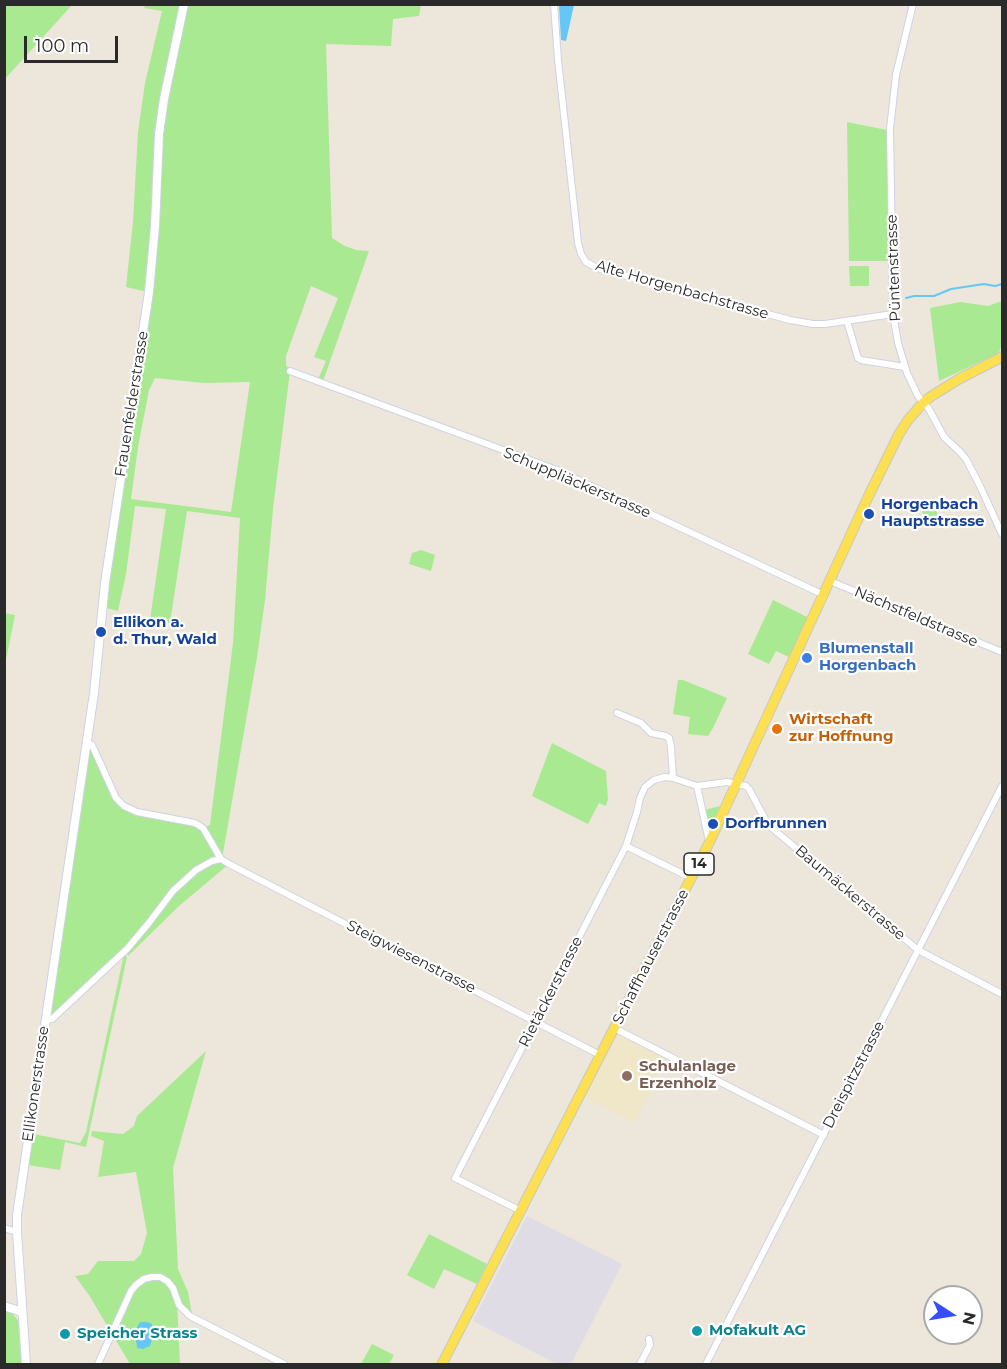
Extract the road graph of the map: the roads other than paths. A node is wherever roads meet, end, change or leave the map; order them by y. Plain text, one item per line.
1 (183, 4) edge
2 (554, 4) edge
3 (913, 4) edge
4 (893, 314) junction
5 (847, 321) junction
6 (1002, 357) edge
7 (905, 367) junction
8 (290, 371) dead end
9 (923, 403) junction
10 (1002, 534) edge
11 (830, 581) junction
12 (824, 595) junction
13 (1002, 652) edge
14 (617, 713) dead end
15 (86, 742) junction
16 (673, 778) junction
17 (737, 784) junction
18 (697, 786) junction
19 (1002, 786) edge
20 (77, 804) joint
21 (709, 843) junction
22 (626, 846) junction
23 (222, 859) junction
24 (691, 878) junction
25 (918, 950) junction
26 (1002, 994) edge
27 (45, 1020) junction
28 (536, 1022) junction
29 (614, 1028) junction
30 (600, 1055) junction
31 (824, 1135) junction
32 (521, 1211) junction
33 (4, 1228) edge
34 (16, 1232) junction
35 (4, 1306) edge
36 (22, 1312) junction
37 (649, 1339) dead end
38 (26, 1365) edge
39 (98, 1365) edge
40 (284, 1365) edge
41 (442, 1365) edge
42 (640, 1365) edge
43 (706, 1365) edge

1 - 15 street, Frauenfelderstrasse
2 - 5 street, Alte Horgenbachstrasse
3 - 4 street, Püntenstrasse
4 - 5 street, Alte Horgenbachstrasse
4 - 7 street, Püntenstrasse
5 - 7 street
6 - 9 main road, Schaffhauserstrasse / 14
7 - 9 street, Püntenstrasse
8 - 12 street, Schuppliäckerstrasse
9 - 10 street
9 - 11 main road, Schaffhauserstrasse / 14
11 - 12 main road, Schaffhauserstrasse / 14
11 - 13 street, Nächstfeldstrasse
12 - 17 main road, Schaffhauserstrasse / 14
14 - 16 street
15 - 20 street, Frauenfelderstrasse
15 - 23 street
16 - 18 street
16 - 22 street, Rietäckerstrasse
17 - 18 street
17 - 21 main road, Schaffhauserstrasse / 14
17 - 25 street, Baumäckerstrasse
18 - 21 street
19 - 25 street, Dreispitzstrasse
20 - 27 street, Ellikonerstrasse
21 - 24 main road, Schaffhauserstrasse / 14
22 - 24 street
22 - 28 street, Rietäckerstrasse
23 - 27 street
23 - 28 street, Steigwiesenstrasse
24 - 29 main road, Schaffhauserstrasse / 14
25 - 26 street, Baumäckerstrasse
25 - 31 street, Dreispitzstrasse
27 - 34 street, Ellikonerstrasse
28 - 30 street, Steigwiesenstrasse
28 - 32 street, Rietäckerstrasse
29 - 30 main road, Schaffhauserstrasse / 14
29 - 31 street
30 - 32 main road, Schaffhauserstrasse / 14
31 - 43 street, Dreispitzstrasse
32 - 41 main road, Schaffhauserstrasse / 14
33 - 34 street
34 - 36 street, Ellikonerstrasse
35 - 36 street
36 - 38 street, Ellikonerstrasse
37 - 42 street
39 - 40 street

